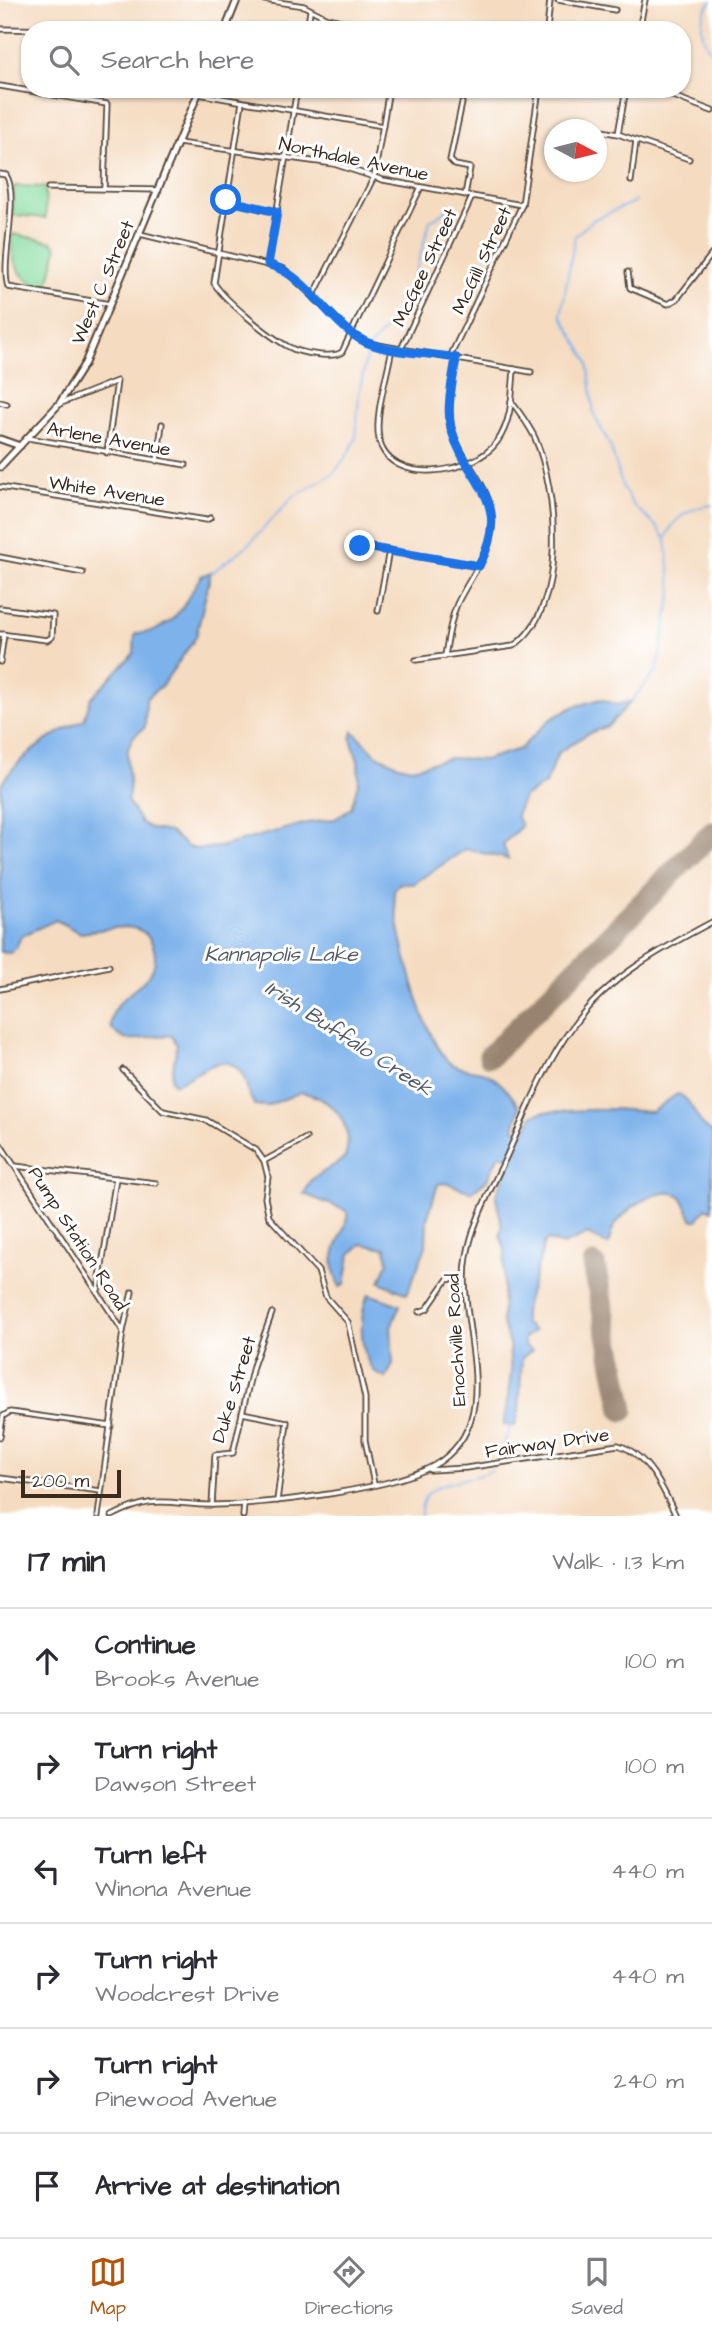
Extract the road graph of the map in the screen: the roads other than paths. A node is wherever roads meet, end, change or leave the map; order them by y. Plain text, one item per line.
1 (237, 0) edge
2 (265, 0) edge
3 (550, 0) edge
4 (558, 0) edge
5 (645, 0) edge
6 (310, 10) junction
7 (615, 10) dead end
8 (229, 21) edge
9 (308, 21) edge
10 (341, 21) edge
11 (548, 21) edge
12 (641, 21) edge
13 (0, 29) edge
14 (21, 29) edge
15 (0, 86) edge
16 (21, 90) edge
17 (71, 98) edge
18 (197, 98) edge
19 (225, 98) edge
20 (295, 98) edge
21 (388, 98) edge
22 (538, 98) edge
23 (624, 98) edge
24 (678, 98) edge
25 (242, 102) junction
26 (461, 103) dead end
27 (293, 110) junction
28 (712, 111) edge
29 (383, 126) junction
30 (607, 132) edge
31 (618, 134) junction
32 (636, 141) junction
33 (178, 143) junction
34 (235, 149) junction
35 (285, 157) junction
36 (689, 159) dead end
37 (0, 174) edge
38 (374, 177) junction
39 (631, 181) dead end
40 (421, 187) junction
41 (48, 188) dead end
42 (104, 188) junction
43 (159, 190) junction
44 (465, 195) junction
45 (472, 197) junction
46 (226, 200) junction
47 (523, 205) junction
48 (277, 212) junction
49 (140, 234) junction
50 (218, 253) junction
51 (712, 255) edge
52 (268, 264) junction
53 (628, 272) dead end
54 (314, 295) junction
55 (110, 304) junction
56 (351, 333) junction
57 (392, 348) junction
58 (401, 349) junction
59 (450, 357) junction
60 (456, 358) junction
61 (514, 369) junction
62 (531, 372) dead end
63 (511, 401) junction
64 (0, 402) edge
65 (7, 404) dead end
66 (59, 404) junction
67 (162, 424) dead end
68 (28, 438) junction
69 (0, 439) edge
70 (20, 446) junction
71 (107, 453) junction
72 (156, 461) junction
73 (469, 464) junction
74 (186, 465) dead end
75 (0, 467) edge
76 (0, 487) edge
77 (210, 519) dead end
78 (360, 546) dead end
79 (389, 550) junction
80 (0, 557) edge
81 (479, 566) junction
82 (83, 573) dead end
83 (0, 608) edge
84 (378, 611) dead end
85 (2, 634) edge
86 (445, 656) junction
87 (416, 660) dead end
88 (0, 662) edge
89 (712, 922) edge
90 (109, 965) dead end
91 (0, 989) edge
92 (123, 1070) dead end
93 (306, 1138) dead end
94 (0, 1144) edge
95 (264, 1161) junction
96 (15, 1166) junction
97 (116, 1178) junction
98 (156, 1183) dead end
99 (464, 1276) junction
100 (98, 1292) junction
101 (132, 1292) dead end
102 (419, 1312) dead end
103 (272, 1313) dead end
104 (123, 1331) junction
105 (242, 1413) junction
106 (111, 1426) junction
107 (0, 1437) edge
108 (427, 1470) junction
109 (0, 1478) edge
110 (374, 1484) junction
111 (101, 1491) junction
112 (277, 1501) junction
113 (244, 1503) junction
114 (212, 1505) junction
115 (98, 1516) edge
116 (112, 1516) edge
117 (243, 1516) edge
118 (676, 1516) edge

1 - 8 main road
2 - 6 street
3 - 11 street
4 - 7 street
5 - 12 street
6 - 9 street
6 - 10 street
13 - 14 street
15 - 16 street
17 - 42 street
18 - 33 main road, West C Street
19 - 25 street
20 - 27 street
21 - 29 street
22 - 47 street, McGill Street
23 - 31 street
24 - 28 street
25 - 27 street
25 - 34 street
26 - 44 street
27 - 29 street
27 - 35 street
29 - 38 street
30 - 31 street
31 - 32 street
32 - 36 street
32 - 39 street
33 - 34 street, Northdale Avenue
33 - 43 main road, West C Street
34 - 35 street, Northdale Avenue
34 - 46 street
35 - 38 street, Northdale Avenue
35 - 48 street
37 - 55 street
38 - 40 street, Northdale Avenue
38 - 54 street
40 - 44 street, Northdale Avenue
40 - 56 street
41 - 42 street
42 - 43 street
43 - 49 main road, West C Street
44 - 45 street, Northdale Avenue
45 - 47 street, Northdale Avenue
45 - 58 street, McGee Street
46 - 48 street
46 - 50 street
47 - 59 street, McGill Street
48 - 52 street
49 - 50 street
49 - 55 main road, West C Street
50 - 52 street
50 - 56 street
51 - 53 street
52 - 54 street
54 - 56 street
55 - 66 main road, West C Street
56 - 57 street
57 - 58 street
57 - 73 street
58 - 59 street
59 - 60 street
60 - 61 street
60 - 73 street
61 - 62 street
61 - 63 street
63 - 73 street
63 - 86 street
64 - 65 street
66 - 68 main road, West C Street
66 - 71 street
67 - 72 street
68 - 70 main road, West C Street
68 - 71 street, Arlene Avenue
69 - 70 main road
70 - 75 main road, West C Street
71 - 72 street, Arlene Avenue
72 - 74 street, Arlene Avenue
73 - 81 street
76 - 77 street, White Avenue
78 - 79 street
79 - 81 street
79 - 84 street
80 - 82 street
81 - 86 street
83 - 85 street
85 - 88 street
86 - 87 street
89 - 99 street, Enochville Road
90 - 91 street
92 - 95 street
93 - 95 street
94 - 96 street, Pump Station Road
95 - 110 street
96 - 97 street
96 - 100 street, Pump Station Road
97 - 98 street
97 - 100 street
99 - 102 street
99 - 108 street, Enochville Road
100 - 104 street, Pump Station Road
101 - 104 street
103 - 105 street, Duke Street
104 - 106 street, Pump Station Road
105 - 112 street
105 - 114 street, Duke Street
106 - 107 street
106 - 111 street, Pump Station Road
108 - 110 street, Enochville Road
108 - 118 street, Fairway Drive
109 - 111 street
110 - 112 street, Enochville Road
111 - 115 street, Pump Station Road
112 - 113 street, Enochville Road
113 - 114 street, Enochville Road
113 - 117 street
114 - 116 street, Enochville Road

